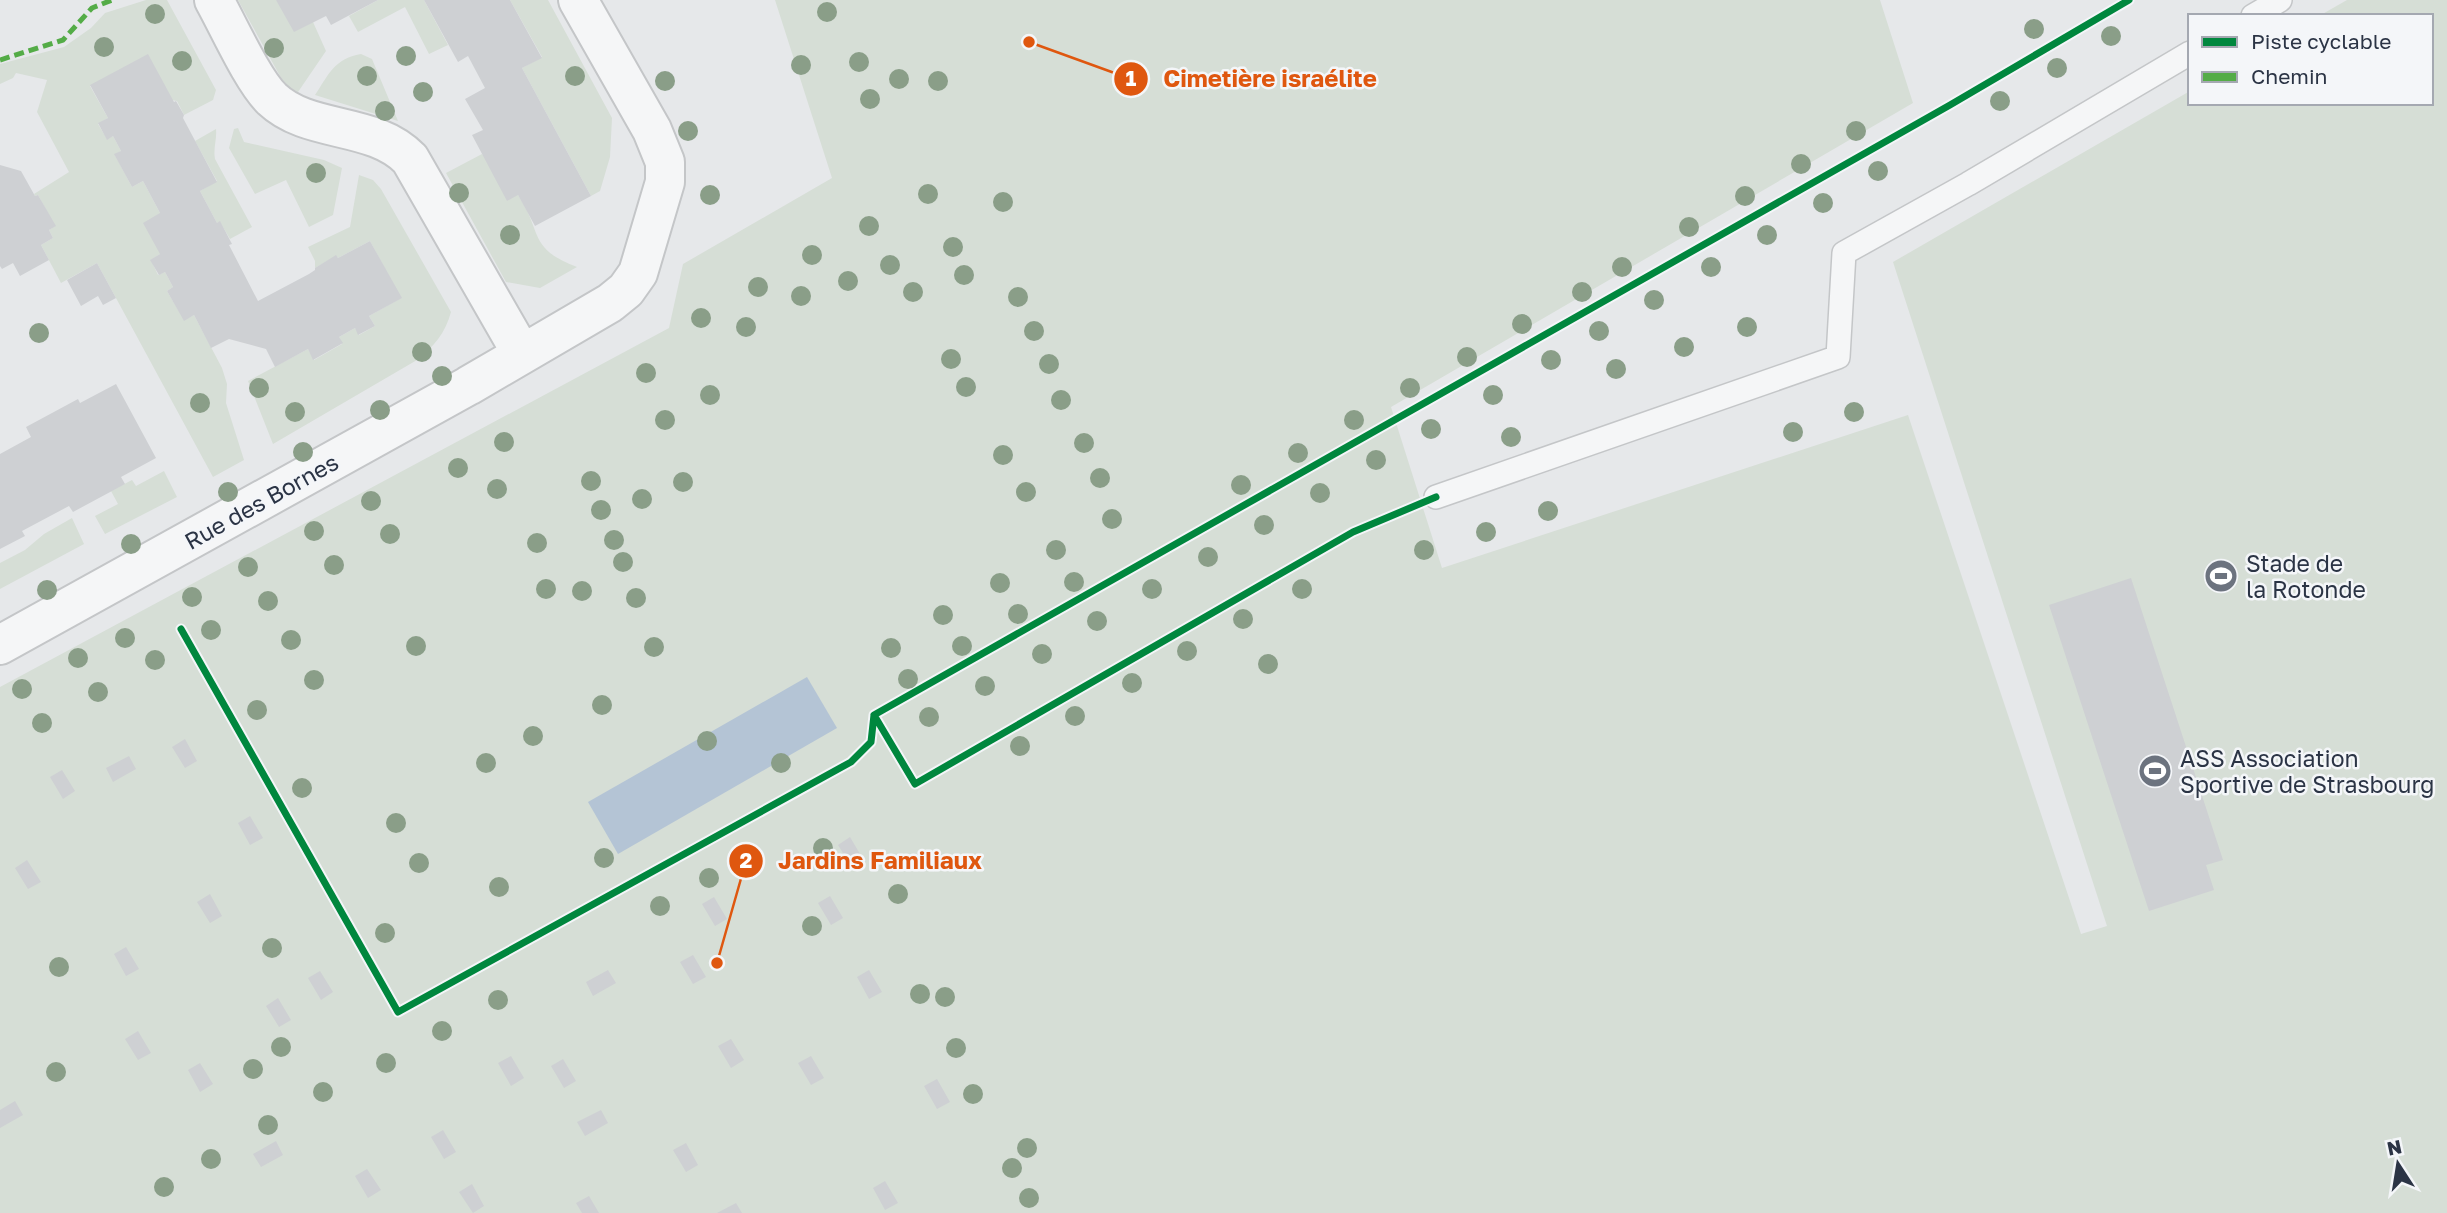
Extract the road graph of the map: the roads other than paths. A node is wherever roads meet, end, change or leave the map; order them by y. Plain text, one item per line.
1 (214, 0) edge
2 (578, 0) edge
3 (2280, 0) edge
4 (2256, 14) edge
5 (2188, 54) edge
6 (522, 355) junction
7 (1436, 498) dead end
8 (0, 645) edge

1 - 6 street
2 - 6 street, Rue des Bornes
3 - 4 lane
5 - 7 lane
6 - 8 street, Rue des Bornes

